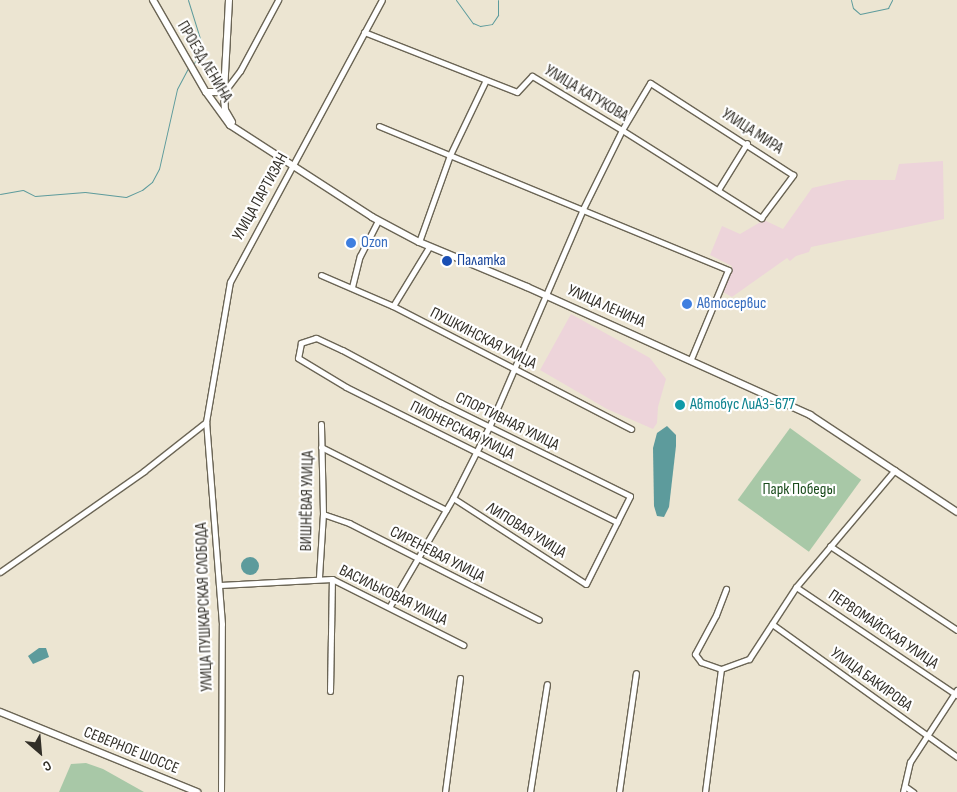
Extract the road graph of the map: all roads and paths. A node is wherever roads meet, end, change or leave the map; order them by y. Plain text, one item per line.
1 (153, 0) edge
2 (230, 0) edge
3 (278, 0) edge
4 (382, 0) edge
5 (364, 32) junction
6 (225, 80) junction
7 (485, 82) junction
8 (206, 92) junction
9 (224, 92) junction
10 (379, 126) dead end
11 (622, 130) junction
12 (240, 133) junction
13 (747, 143) junction
14 (450, 155) junction
15 (293, 167) junction
16 (718, 190) junction
17 (583, 209) junction
18 (760, 218) joint
19 (378, 221) junction
20 (419, 242) junction
21 (430, 247) junction
22 (321, 275) dead end
23 (352, 287) junction
24 (546, 295) junction
25 (393, 306) junction
26 (298, 358) joint
27 (691, 359) junction
28 (516, 370) junction
29 (206, 422) junction
30 (322, 424) dead end
31 (490, 426) junction
32 (631, 429) dead end
33 (321, 447) junction
34 (476, 452) junction
35 (895, 470) junction
36 (453, 498) junction
37 (446, 510) junction
38 (957, 512) edge
39 (323, 514) junction
40 (617, 522) junction
41 (830, 546) junction
42 (416, 559) junction
43 (0, 572) edge
44 (319, 578) junction
45 (332, 579) junction
46 (586, 584) joint
47 (220, 585) junction
48 (796, 587) junction
49 (726, 589) dead end
50 (390, 606) junction
51 (539, 620) dead end
52 (772, 624) junction
53 (957, 630) edge
54 (463, 645) dead end
55 (721, 669) junction
56 (636, 673) dead end
57 (460, 678) dead end
58 (547, 684) dead end
59 (330, 691) dead end
60 (956, 693) edge
61 (0, 712) edge
62 (927, 736) junction
63 (957, 756) edge
64 (904, 790) edge
65 (197, 792) edge
66 (221, 792) edge
67 (445, 792) edge
68 (530, 792) edge
69 (619, 792) edge
70 (705, 792) edge
71 (913, 792) edge

1 - 8 main road, ПРОЕЗД ЛЕНИНА
2 - 6 main road
3 - 9 street
4 - 5 street, УЛИЦА ПАРТИЗАН
5 - 7 street, УЛИЦА КАТУКОВА
5 - 15 street, УЛИЦА ПАРТИЗАН
6 - 8 main road
6 - 9 main road
7 - 11 street, УЛИЦА КАТУКОВА
7 - 14 street
8 - 12 main road, ПРОЕЗД ЛЕНИНА
9 - 12 main road
10 - 14 street
11 - 13 street, УЛИЦА МИРА
11 - 16 street, УЛИЦА КАТУКОВА
11 - 17 street
12 - 15 main road, УЛИЦА ЛЕНИНА
13 - 16 street
13 - 18 street, УЛИЦА МИРА
14 - 17 street
14 - 20 street
15 - 19 main road, УЛИЦА ЛЕНИНА
15 - 29 street, УЛИЦА ПАРТИЗАН
16 - 18 street, УЛИЦА КАТУКОВА
17 - 24 street
17 - 27 street
19 - 20 main road, УЛИЦА ЛЕНИНА
19 - 23 street
20 - 21 main road, УЛИЦА ЛЕНИНА
21 - 24 main road, УЛИЦА ЛЕНИНА
21 - 25 street
22 - 23 street, ПУШКИНСКАЯ УЛИЦА
23 - 25 street, ПУШКИНСКАЯ УЛИЦА
24 - 27 main road, УЛИЦА ЛЕНИНА
24 - 28 street
25 - 28 street, ПУШКИНСКАЯ УЛИЦА
26 - 31 street, СПОРТИВНАЯ УЛИЦА
26 - 34 street, ПИОНЕРСКАЯ УЛИЦА
27 - 35 main road, УЛИЦА ЛЕНИНА
28 - 31 street
28 - 32 street, ПУШКИНСКАЯ УЛИЦА
29 - 43 street
29 - 47 street, УЛИЦА ПУШКАРСКАЯ СЛОБОДА
30 - 33 street, ВИШНЁВАЯ УЛИЦА
31 - 34 street
31 - 40 street, СПОРТИВНАЯ УЛИЦА
33 - 37 street
33 - 39 street, ВИШНЁВАЯ УЛИЦА
34 - 36 street
34 - 40 street, ПИОНЕРСКАЯ УЛИЦА
35 - 38 main road, УЛИЦА ЛЕНИНА
35 - 41 street
36 - 37 street
36 - 46 street, ЛИПОВАЯ УЛИЦА
37 - 42 street
39 - 42 street, СИРЕНЕВАЯ УЛИЦА
39 - 44 street, ВИШНЁВАЯ УЛИЦА
40 - 46 street, СПОРТИВНАЯ УЛИЦА
41 - 48 street
41 - 53 street
42 - 50 street
42 - 51 street, СИРЕНЕВАЯ УЛИЦА
44 - 45 street, ВАСИЛЬКОВАЯ УЛИЦА
44 - 47 street, ВАСИЛЬКОВАЯ УЛИЦА
45 - 50 street, ВАСИЛЬКОВАЯ УЛИЦА
45 - 59 street
47 - 66 street, УЛИЦА ПУШКАРСКАЯ СЛОБОДА
48 - 52 street
48 - 60 street, ПЕРВОМАЙСКАЯ УЛИЦА
49 - 55 street
50 - 54 street, ВАСИЛЬКОВАЯ УЛИЦА
52 - 55 street
52 - 62 street, УЛИЦА БАКИРОВА
55 - 70 street
56 - 69 street
57 - 67 street
58 - 68 street
60 - 62 street
61 - 65 main road, СЕВЕРНОЕ ШОССЕ
62 - 63 street, УЛИЦА БАКИРОВА
62 - 64 street
64 - 71 street

